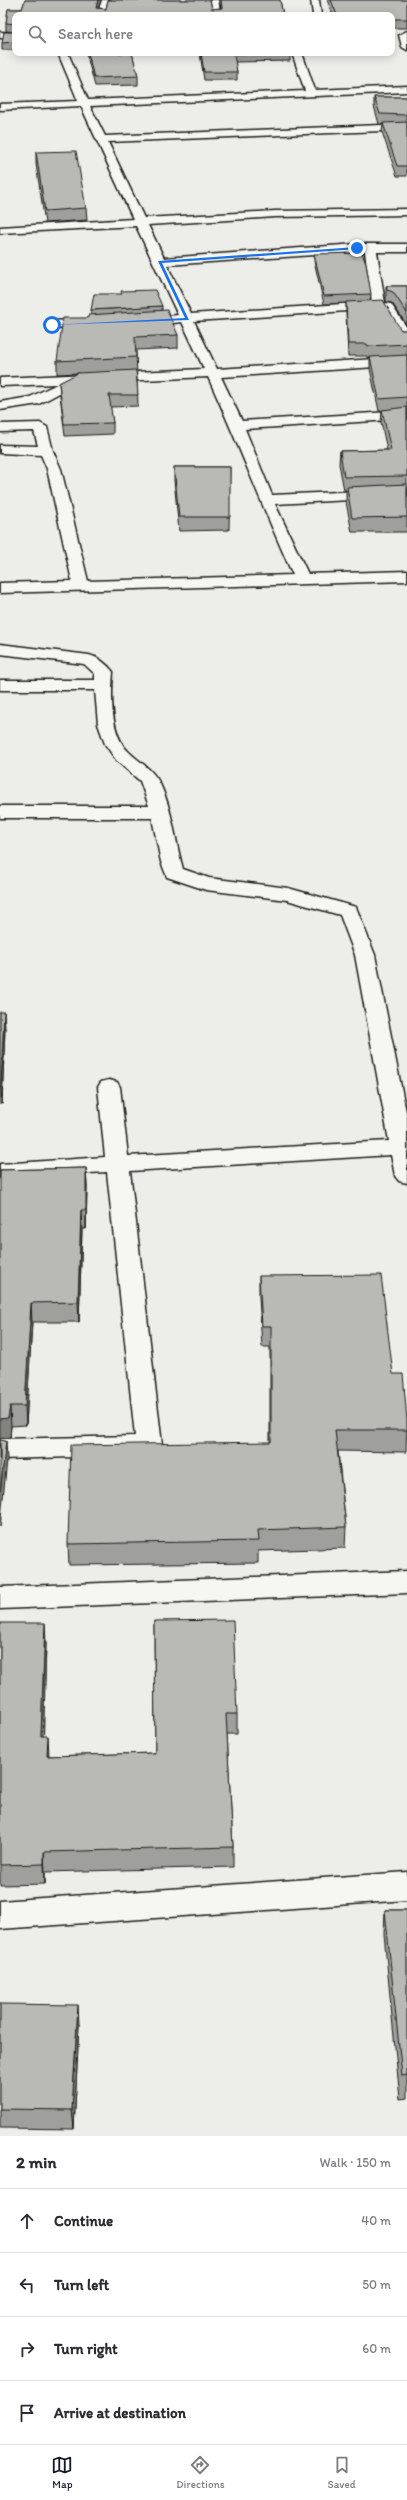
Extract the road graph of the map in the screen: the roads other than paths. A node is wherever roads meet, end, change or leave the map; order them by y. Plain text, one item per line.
1 (106, 0) edge
2 (214, 0) edge
3 (315, 0) edge
4 (102, 12) edge
5 (216, 12) edge
6 (317, 12) edge
7 (407, 34) edge
8 (0, 35) edge
9 (12, 36) edge
10 (407, 48) edge
11 (64, 56) edge
12 (298, 56) edge
13 (407, 89) edge
14 (311, 93) junction
15 (84, 103) junction
16 (0, 107) edge
17 (407, 127) edge
18 (100, 138) junction
19 (407, 212) edge
20 (140, 221) junction
21 (0, 230) edge
22 (370, 248) junction
23 (407, 248) edge
24 (160, 262) junction
25 (379, 306) junction
26 (187, 319) junction
27 (163, 320) edge
28 (108, 322) edge
29 (52, 325) dead end
30 (407, 338) edge
31 (407, 361) edge
32 (213, 373) junction
33 (76, 379) junction
34 (0, 382) edge
35 (0, 406) edge
36 (407, 415) edge
37 (237, 424) junction
38 (0, 428) edge
39 (0, 449) edge
40 (46, 451) junction
41 (407, 493) edge
42 (266, 500) junction
43 (407, 576) edge
44 (303, 580) junction
45 (82, 586) junction
46 (0, 588) edge
47 (0, 649) edge
48 (0, 685) edge
49 (103, 685) junction
50 (0, 812) edge
51 (161, 812) junction
52 (109, 1087) dead end
53 (399, 1104) edge
54 (401, 1147) junction
55 (117, 1163) junction
56 (0, 1171) edge
57 (407, 1176) edge
58 (0, 1450) edge
59 (407, 1582) edge
60 (0, 1598) edge
61 (407, 1886) edge
62 (0, 1915) edge

1 - 4 street
2 - 5 street
3 - 6 street
7 - 10 street
8 - 9 street
11 - 15 street
12 - 14 street
13 - 14 street
14 - 15 street
15 - 16 street
15 - 18 street
17 - 18 street
18 - 20 street
19 - 20 street
20 - 21 street
20 - 24 street
22 - 23 street
22 - 24 street
22 - 25 street
24 - 26 street
25 - 26 street
25 - 30 street
26 - 27 street
26 - 32 street
28 - 29 street
31 - 32 street
32 - 33 street
32 - 37 street
33 - 34 street
33 - 35 street
36 - 37 street
37 - 42 street
38 - 40 street
39 - 40 street
40 - 45 street
41 - 42 street
42 - 44 street
43 - 44 street
44 - 45 street
45 - 46 street
47 - 49 street
48 - 49 street
49 - 51 street
50 - 51 street
51 - 53 street
52 - 55 street
53 - 54 street
54 - 55 street
54 - 57 street
55 - 56 street
55 - 58 street
59 - 60 street
61 - 62 street

